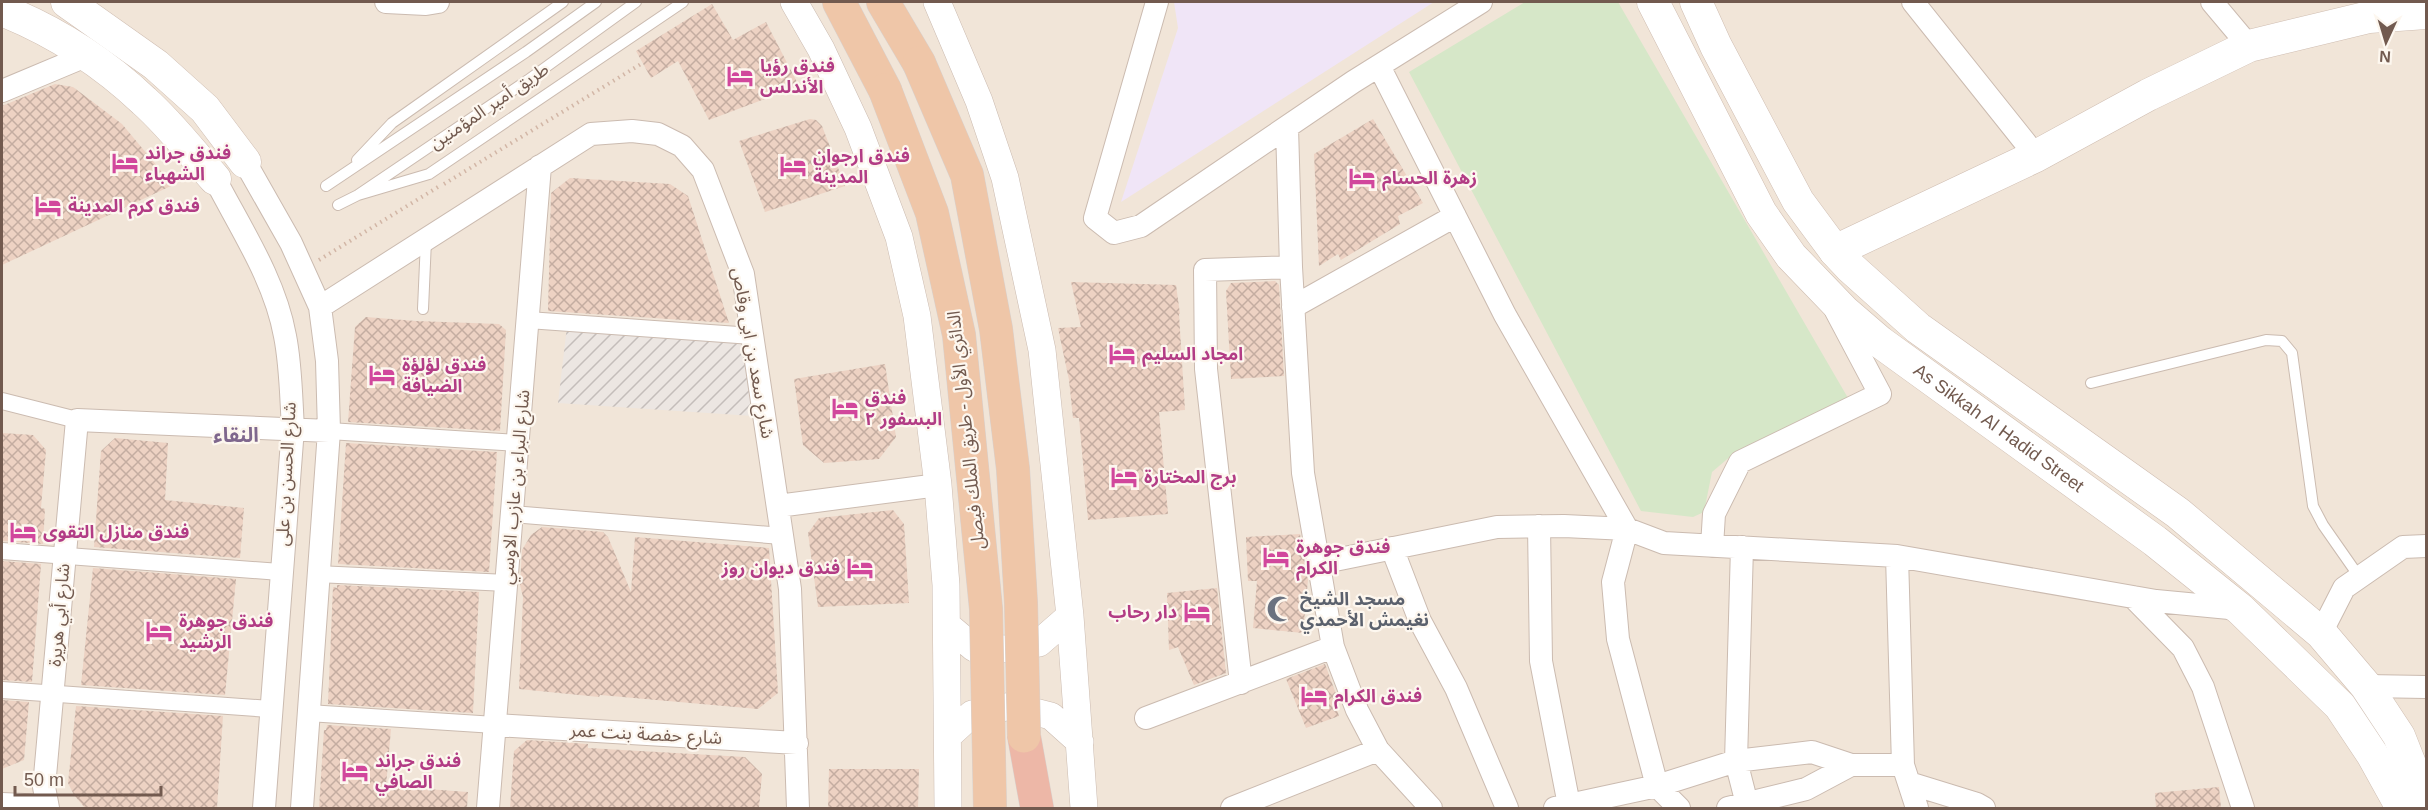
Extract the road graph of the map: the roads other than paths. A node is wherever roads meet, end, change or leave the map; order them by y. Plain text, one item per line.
1 (67, 2) edge
2 (386, 2) edge
3 (438, 2) edge
4 (563, 2) edge
5 (596, 2) edge
6 (636, 2) edge
7 (683, 2) edge
8 (794, 2) edge
9 (839, 2) edge
10 (883, 2) edge
11 (937, 2) edge
12 (1157, 2) edge
13 (1482, 2) edge
14 (1653, 2) edge
15 (1696, 2) edge
16 (1913, 2) edge
17 (2212, 2) edge
18 (2, 10) edge
19 (2427, 13) edge
20 (2249, 46) junction
21 (88, 55) junction
22 (1379, 66) junction
23 (2, 91) edge
24 (1287, 127) junction
25 (2036, 156) junction
26 (245, 162) joint
27 (540, 166) junction
28 (344, 174) junction
29 (215, 179) joint
30 (326, 186) dead end
31 (358, 195) junction
32 (338, 205) dead end
33 (1455, 216) junction
34 (426, 240) junction
35 (1835, 250) junction
36 (1291, 267) junction
37 (1828, 293) junction
38 (320, 307) junction
39 (1293, 307) junction
40 (423, 309) dead end
41 (528, 320) junction
42 (752, 336) junction
43 (2091, 383) dead end
44 (2, 401) edge
45 (76, 420) junction
46 (292, 428) junction
47 (328, 431) junction
48 (518, 443) junction
49 (938, 484) junction
50 (778, 506) junction
51 (512, 514) junction
52 (1539, 526) junction
53 (1627, 529) junction
54 (782, 536) junction
55 (1712, 546) junction
56 (2427, 546) edge
57 (1392, 548) junction
58 (1742, 548) junction
59 (2, 551) edge
60 (1898, 556) junction
61 (65, 557) junction
62 (1320, 563) junction
63 (280, 572) junction
64 (317, 574) junction
65 (2360, 578) junction
66 (507, 583) junction
67 (2133, 597) junction
68 (2240, 609) junction
69 (1070, 616) junction
70 (948, 626) junction
71 (2321, 633) junction
72 (1333, 647) junction
73 (1241, 683) junction
74 (2366, 686) junction
75 (2427, 687) edge
76 (2, 690) edge
77 (52, 694) junction
78 (270, 710) junction
79 (308, 713) junction
80 (1146, 718) dead end
81 (495, 725) junction
82 (948, 736) junction
83 (1024, 736) junction
84 (1080, 742) junction
85 (797, 743) junction
86 (1378, 750) junction
87 (1736, 761) junction
88 (1851, 765) junction
89 (1906, 774) junction
90 (1657, 786) junction
91 (1807, 799) edge
92 (2, 804) edge
93 (2427, 804) edge
94 (1737, 806) edge
95 (48, 807) edge
96 (1562, 807) edge
97 (264, 808) edge
98 (302, 808) edge
99 (488, 808) edge
100 (798, 808) edge
101 (948, 808) edge
102 (990, 808) edge
103 (1022, 808) edge
104 (1037, 808) edge
105 (1084, 808) edge
106 (1232, 808) edge
107 (1431, 808) edge
108 (1507, 808) edge
109 (1680, 808) edge
110 (1917, 808) edge
111 (1984, 808) edge
112 (2243, 808) edge
113 (2402, 808) edge

1 - 26 main road, شارع الحسن بن على
2 - 3 street
4 - 28 lane
5 - 28 lane
6 - 31 lane, طريق أمير المؤمنين
7 - 31 lane
8 - 49 street
9 - 102 highway, الدائري الأول - طريق الملك فيصل, bridge
10 - 83 highway, bridge
11 - 69 street
12 - 24 street
13 - 22 street
14 - 37 main road, As Sikkah Al Hadid Street
15 - 35 main road, As Sikkah Al Hadid Street
16 - 25 street
17 - 20 street
18 - 21 main road, شارع الحسن بن على
19 - 20 main road
20 - 25 main road
21 - 23 street
21 - 29 main road, شارع الحسن بن على
22 - 24 street
22 - 33 street
24 - 36 street
25 - 35 main road
26 - 38 street, شارع الحسن بن على
27 - 34 street, شارع سعد بن ابى وقاص
27 - 41 street, شارع البراء بن عازب الاوسي
27 - 42 street, شارع سعد بن ابى وقاص
28 - 30 lane
29 - 46 street, شارع الحسن بن على
31 - 32 lane, طريق أمير المؤمنين
33 - 39 street
33 - 53 street
34 - 38 street, شارع سعد بن ابى وقاص
34 - 40 lane
35 - 71 main road, As Sikkah Al Hadid Street
36 - 39 street
36 - 73 street
37 - 55 street
37 - 68 main road, As Sikkah Al Hadid Street
38 - 47 street, شارع الحسن بن على
39 - 62 street
41 - 42 street
41 - 48 street, شارع البراء بن عازب الاوسي
42 - 50 street, شارع سعد بن ابى وقاص
43 - 65 lane
44 - 45 street
45 - 46 street
45 - 61 street, شارع أبي هريرة
46 - 47 street
46 - 63 street, شارع الحسن بن على
47 - 48 street
47 - 64 street, شارع الحسن بن على
48 - 51 street, شارع البراء بن عازب الاوسي
49 - 50 street, الدائري الأول - طريق الملك فيصل
49 - 70 street
50 - 54 street, شارع سعد بن ابى وقاص
51 - 54 street
51 - 66 street, شارع البراء بن عازب الاوسي
52 - 53 street
52 - 57 street
52 - 96 street
53 - 55 street
53 - 90 street
54 - 85 street, شارع سعد بن ابى وقاص
55 - 58 street
56 - 65 street
57 - 62 street
57 - 108 street
58 - 60 street
58 - 87 street
59 - 61 street
60 - 67 street
60 - 89 street
61 - 63 street
61 - 77 street, شارع أبي هريرة
62 - 72 street
63 - 78 street, شارع الحسن بن على
64 - 66 street
64 - 79 street, شارع الحسن بن على
65 - 71 street
66 - 81 street, شارع البراء بن عازب الاوسي
67 - 68 street
67 - 112 street
68 - 113 main road, As Sikkah Al Hadid Street
69 - 70 street
69 - 84 street
70 - 82 street
71 - 74 main road, As Sikkah Al Hadid Street
72 - 73 street
72 - 86 street
73 - 80 street
74 - 75 street
74 - 93 main road, As Sikkah Al Hadid Street
76 - 77 street
77 - 78 street
77 - 95 street, شارع أبي هريرة
78 - 97 street, شارع الحسن بن على
79 - 81 street
79 - 98 street, شارع الحسن بن على
81 - 85 street, شارع حفصة بنت عمر
81 - 99 street, شارع البراء بن عازب الاوسي
82 - 84 street
82 - 101 street
83 - 103 highway
83 - 104 highway
84 - 105 street
85 - 100 street, شارع سعد بن ابى وقاص
86 - 106 street
86 - 107 street
87 - 88 street
87 - 90 street
87 - 94 street
88 - 89 street
88 - 91 street
89 - 110 street
89 - 111 street
90 - 96 street
90 - 109 street
91 - 94 street
92 - 95 street

